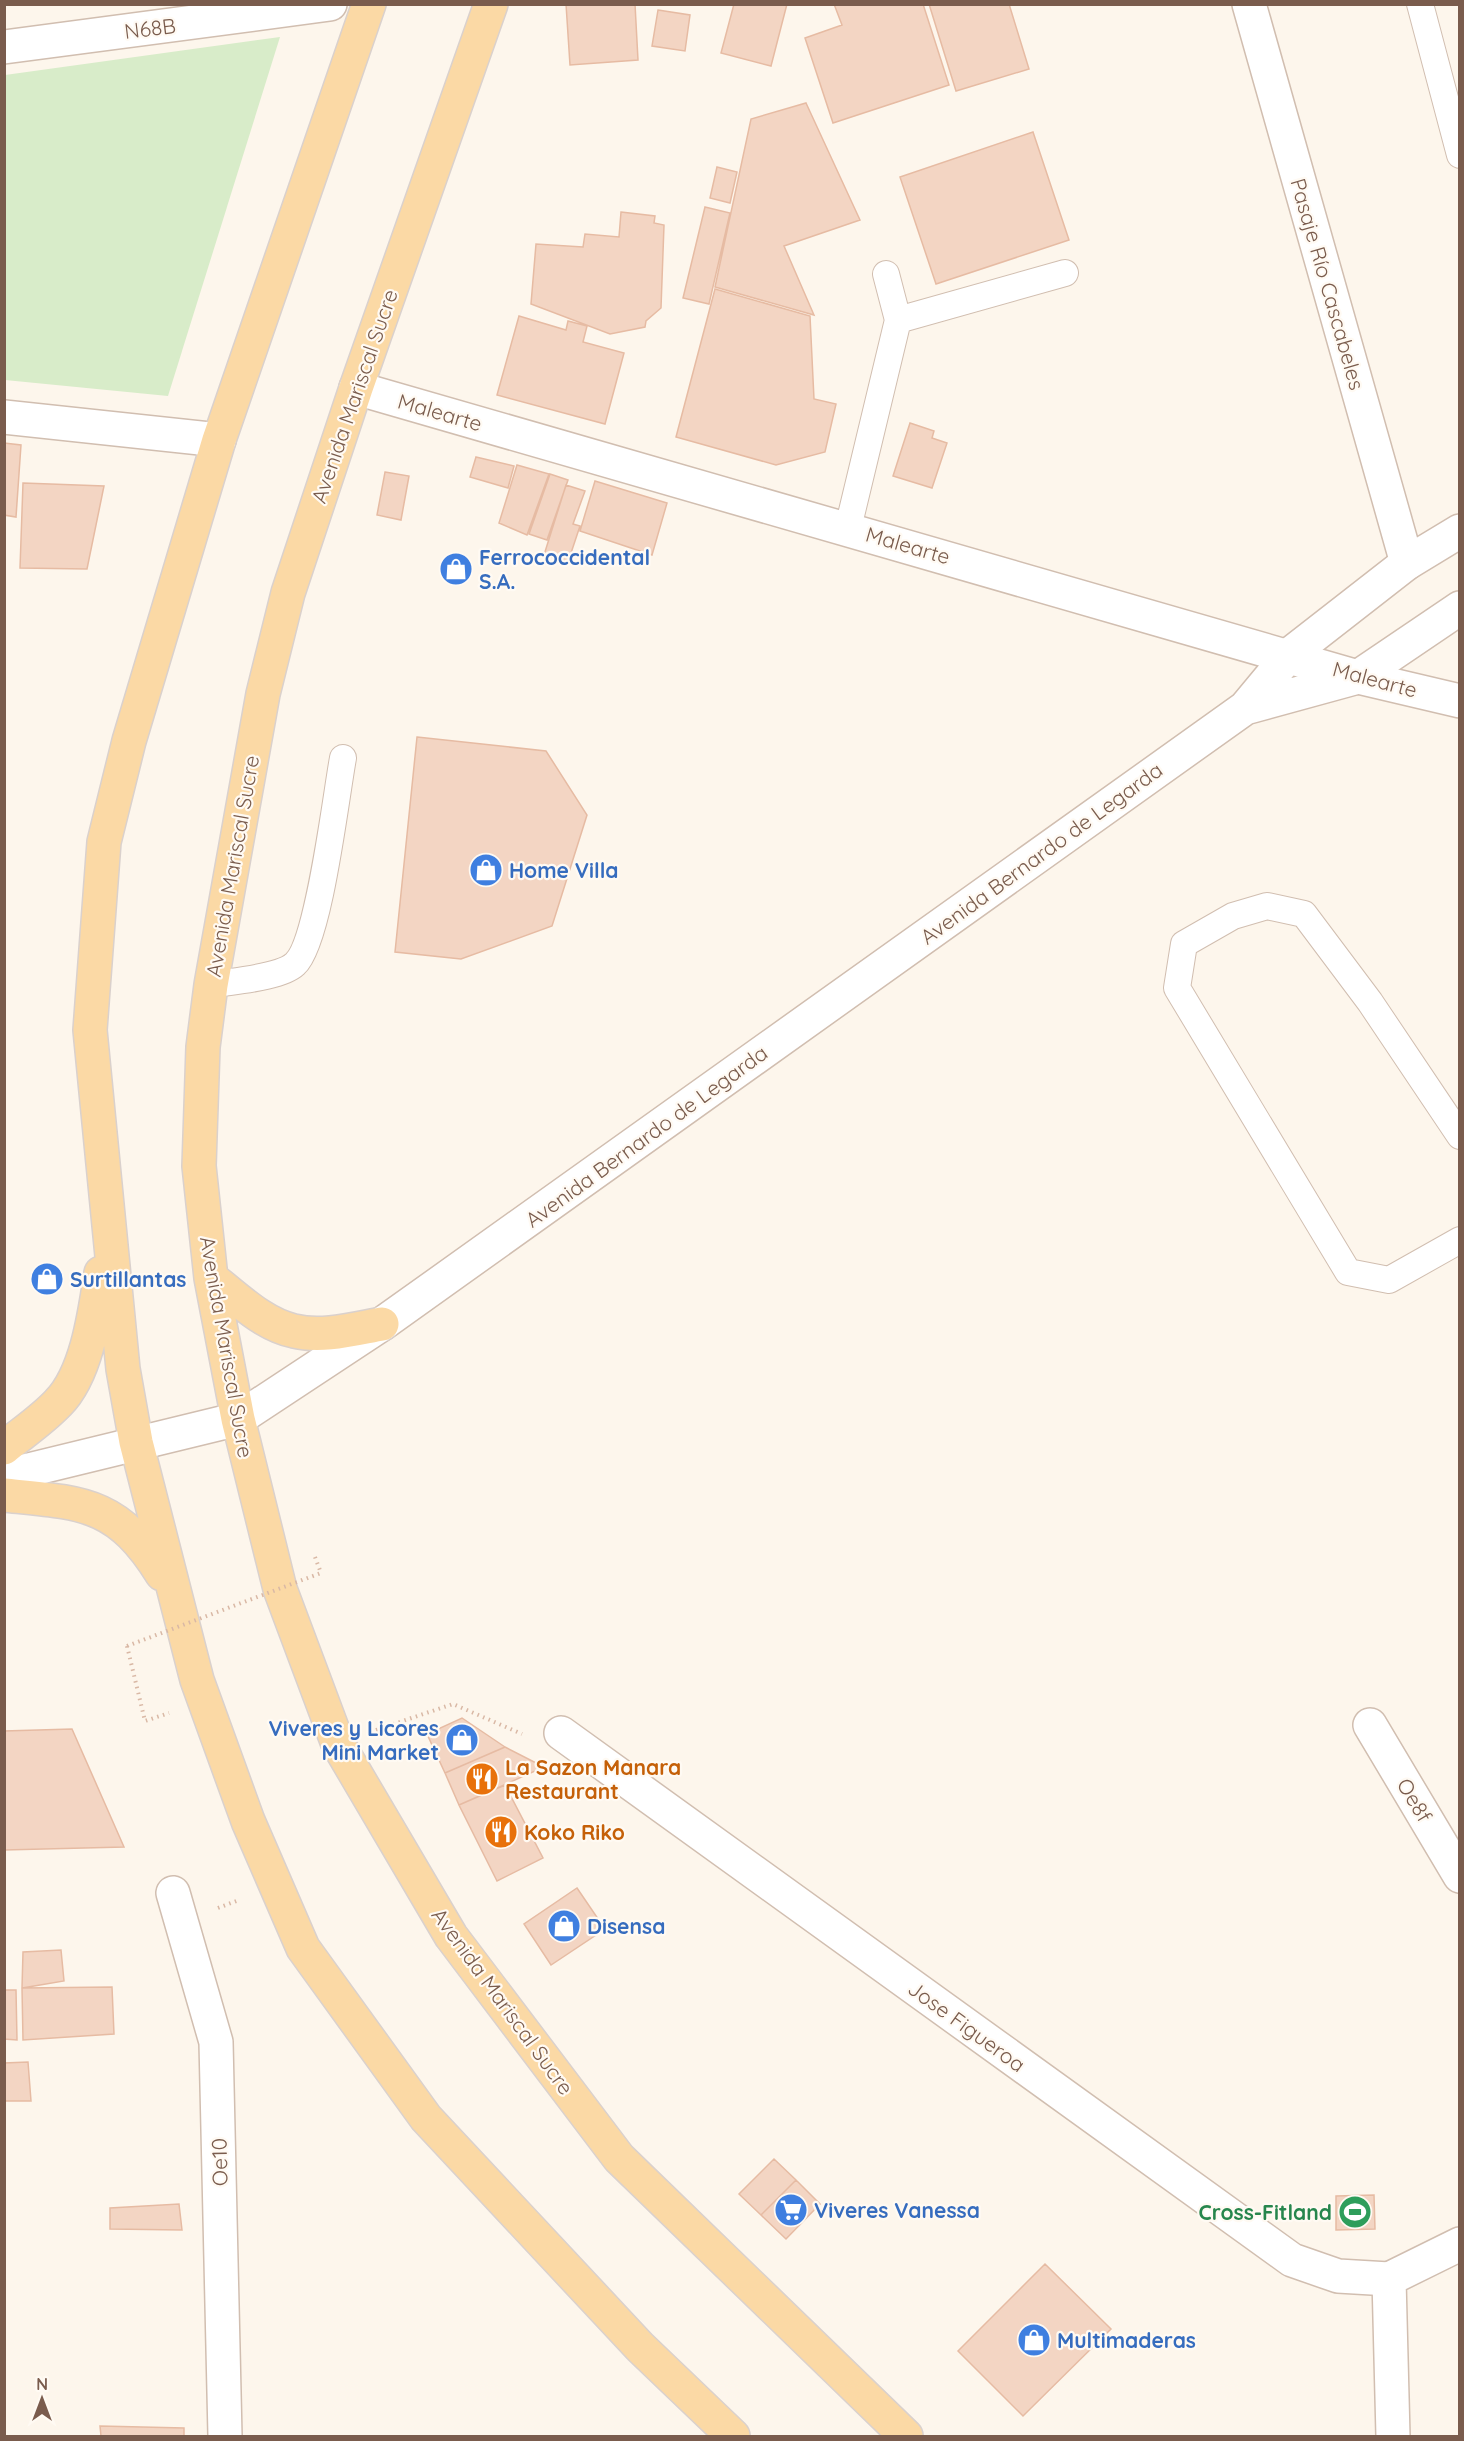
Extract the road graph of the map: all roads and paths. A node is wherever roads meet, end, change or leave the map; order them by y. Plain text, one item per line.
1 (330, 4) edge
2 (369, 4) edge
3 (491, 4) edge
4 (1249, 4) edge
5 (1420, 4) edge
6 (4, 47) edge
7 (1460, 155) edge
8 (1065, 273) dead end
9 (886, 274) dead end
10 (898, 320) junction
11 (356, 388) junction
12 (4, 417) edge
13 (219, 440) junction
14 (848, 528) junction
15 (1460, 531) edge
16 (1407, 563) junction
17 (1460, 608) edge
18 (1289, 655) junction
19 (1358, 677) junction
20 (1460, 701) edge
21 (1245, 708) junction
22 (343, 758) dead end
23 (211, 985) junction
24 (1460, 1136) edge
25 (108, 1218) junction
26 (1460, 1240) edge
27 (211, 1278) junction
28 (382, 1324) junction
29 (238, 1419) junction
30 (136, 1442) junction
31 (4, 1448) edge
32 (4, 1476) edge
33 (4, 1495) edge
34 (321, 1573) dead end
35 (173, 1592) junction
36 (146, 1721) dead end
37 (1370, 1725) dead end
38 (561, 1733) joint
39 (338, 1744) junction
40 (1460, 1876) edge
41 (173, 1893) dead end
42 (1460, 2244) edge
43 (1389, 2279) junction
44 (225, 2436) edge
45 (733, 2436) edge
46 (906, 2436) edge
47 (1393, 2436) edge

1 - 6 street, N68B
2 - 13 main road
3 - 11 main road, Avenida Mariscal Sucre
4 - 16 street, Pasaje Río Cascabeles
5 - 7 lane
8 - 10 lane
9 - 10 lane
10 - 14 lane
11 - 14 street, Malearte
11 - 23 main road, Avenida Mariscal Sucre
12 - 13 street
13 - 25 main road
14 - 18 street, Malearte
15 - 16 street, Avenida Bernardo de Legarda
16 - 18 street, Avenida Bernardo de Legarda
17 - 19 street, Avenida Bernardo de Legarda
18 - 19 street, Malearte
18 - 21 street, Avenida Bernardo de Legarda
19 - 20 street, Malearte
19 - 21 street, Avenida Bernardo de Legarda
21 - 28 street, Avenida Bernardo de Legarda
22 - 23 lane
23 - 27 main road, Avenida Mariscal Sucre
24 - 26 lane
25 - 30 main road
25 - 31 main road
27 - 28 main road
27 - 29 main road, Avenida Mariscal Sucre
28 - 29 street, Avenida Bernardo de Legarda
29 - 30 street, Avenida Bernardo de Legarda
29 - 39 main road, Avenida Mariscal Sucre
30 - 32 street, Avenida Bernardo de Legarda
30 - 35 main road
33 - 35 main road
34 - 36 path, bridge
35 - 45 main road
37 - 40 street, Oe8f
38 - 39 path
38 - 43 street, Jose Figueroa
39 - 46 main road, Avenida Mariscal Sucre
41 - 44 street, Oe10
42 - 43 street, Jose Figueroa
43 - 47 street

